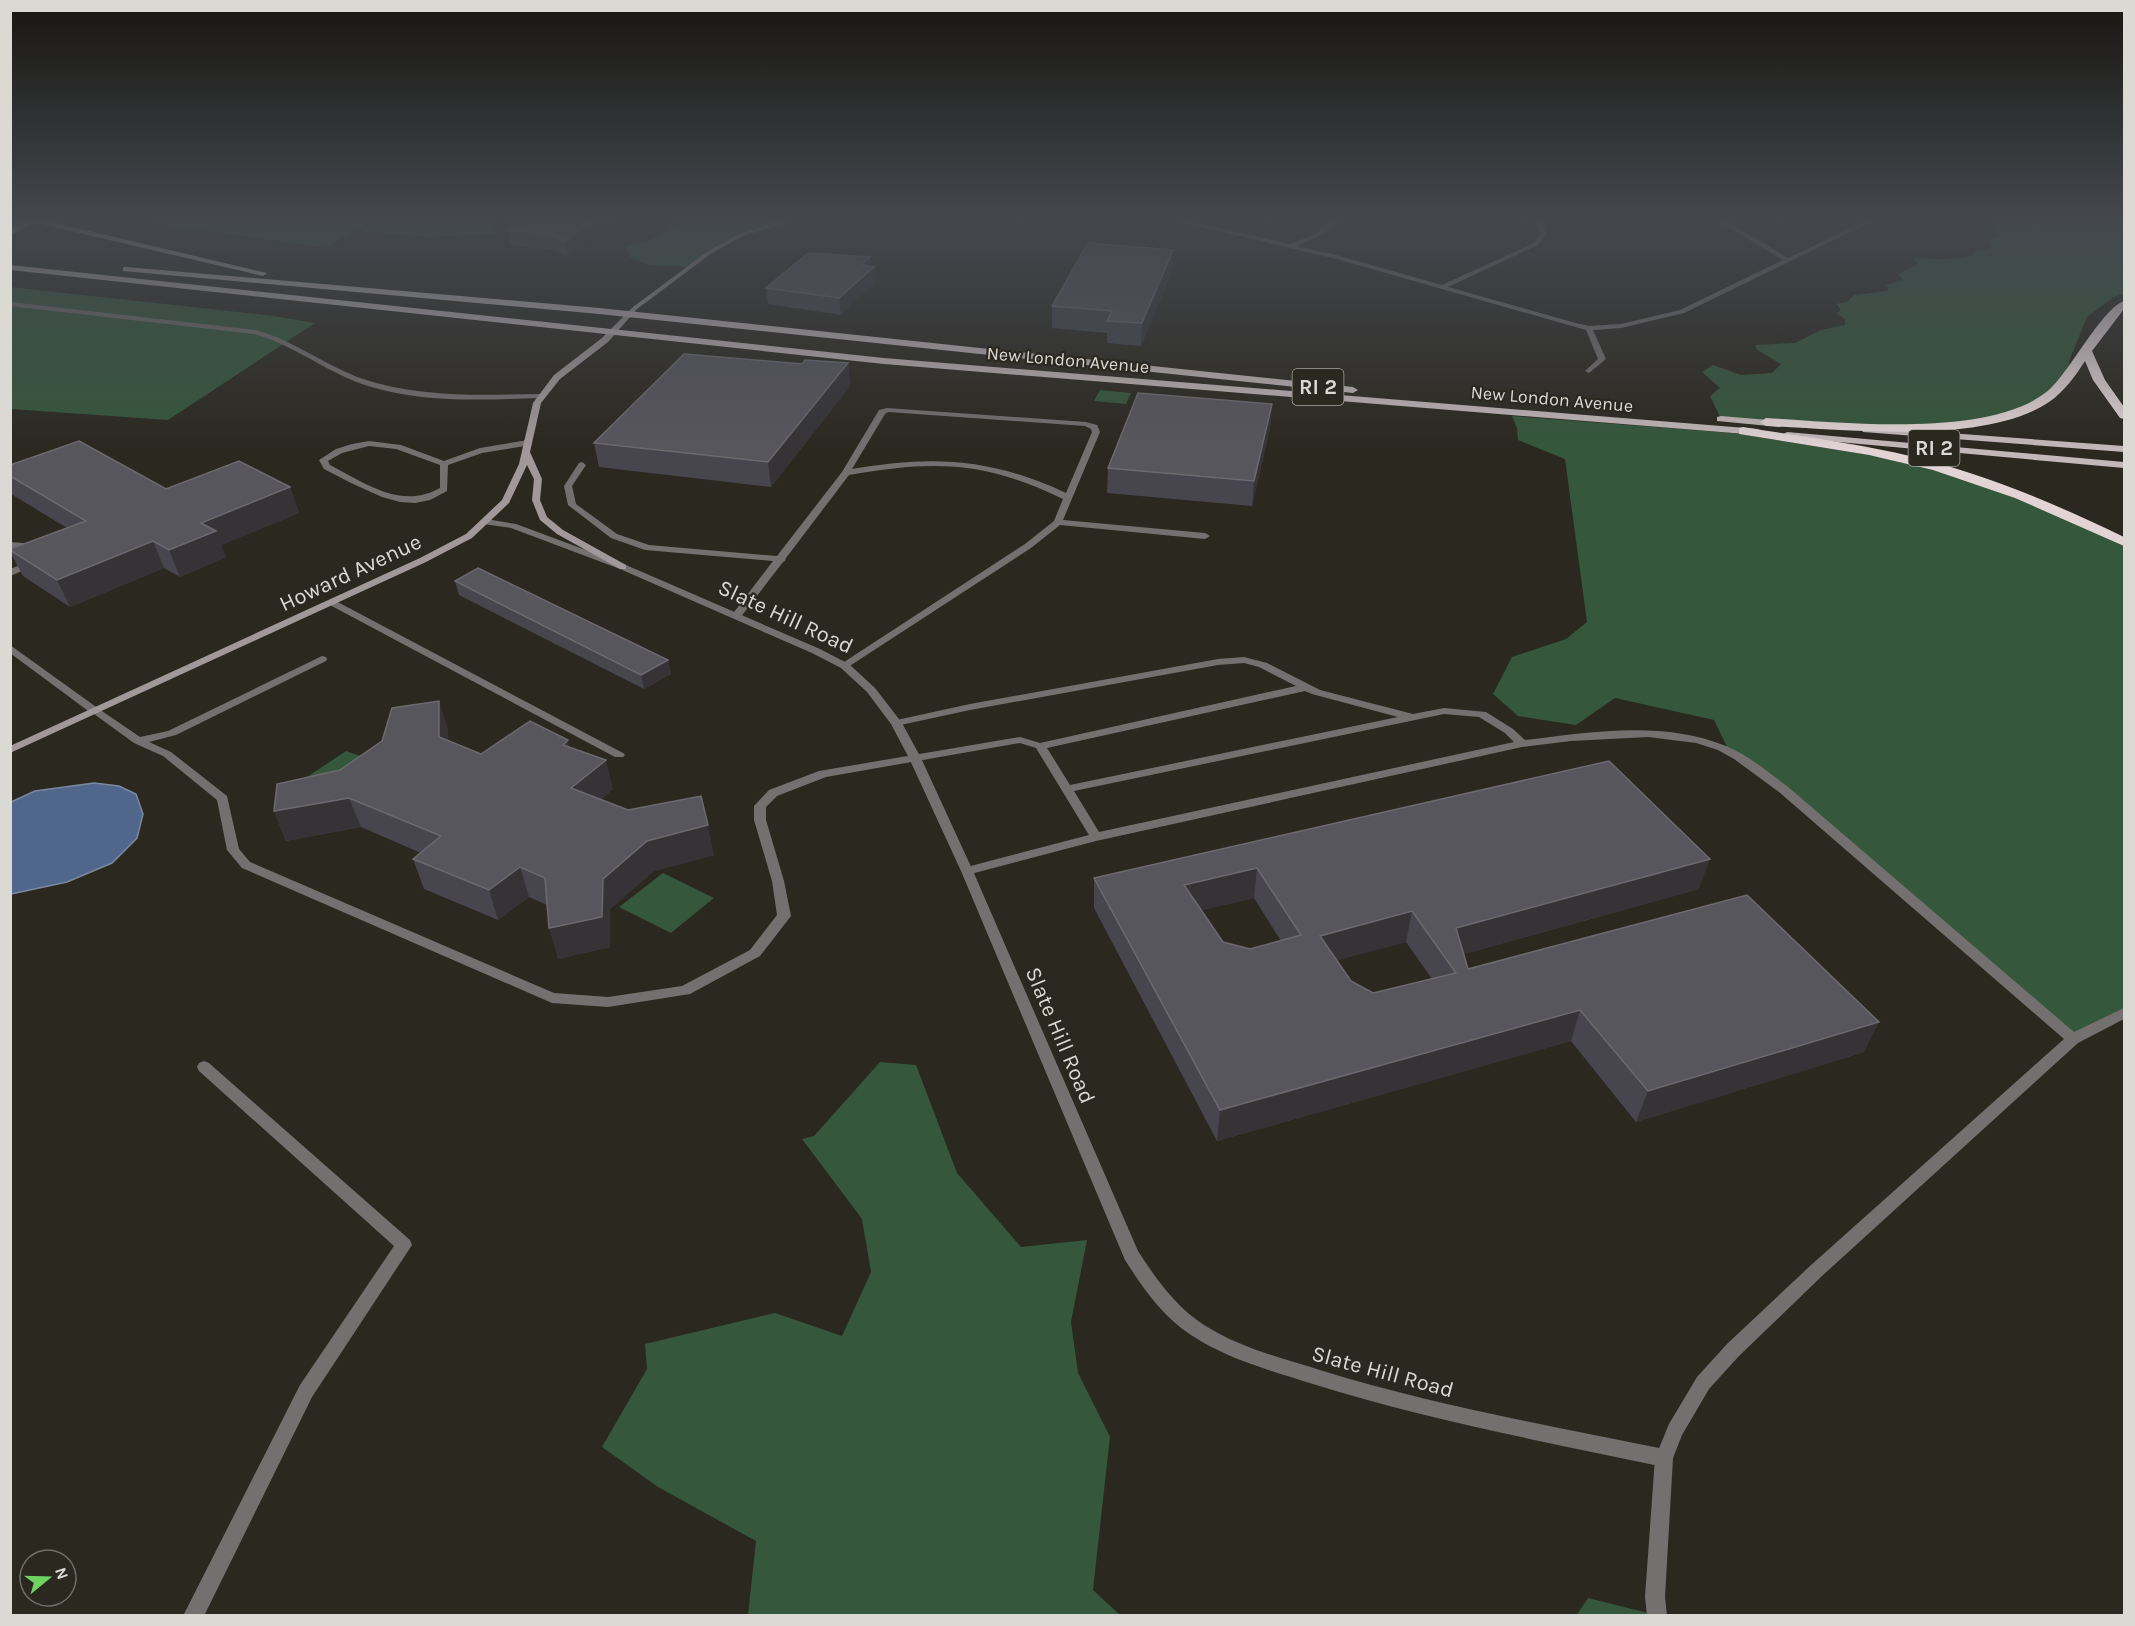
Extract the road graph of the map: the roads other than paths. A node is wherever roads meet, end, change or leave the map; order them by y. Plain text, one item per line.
1 (287, 297) edge
2 (423, 297) edge
3 (652, 297) edge
4 (1479, 297) edge
5 (1714, 297) edge
6 (10, 304) edge
7 (2124, 304) edge
8 (628, 315) junction
9 (1589, 328) junction
10 (613, 332) junction
11 (2087, 351) junction
12 (1589, 371) dead end
13 (541, 396) junction
14 (2124, 415) edge
15 (1766, 422) junction
16 (1743, 431) junction
17 (528, 443) junction
18 (2124, 449) edge
19 (526, 453) junction
20 (444, 464) junction
21 (582, 465) dead end
22 (2124, 465) edge
23 (846, 473) junction
24 (1067, 497) junction
25 (486, 522) junction
26 (1058, 522) junction
27 (1204, 536) dead end
28 (2124, 542) edge
29 (10, 545) edge
30 (46, 547) edge
31 (782, 559) junction
32 (40, 561) edge
33 (622, 567) junction
34 (10, 573) edge
35 (332, 602) junction
36 (736, 616) junction
37 (10, 648) edge
38 (322, 659) dead end
39 (845, 666) junction
40 (1307, 687) junction
41 (95, 711) junction
42 (1413, 717) junction
43 (896, 723) junction
44 (138, 741) junction
45 (1522, 744) junction
46 (1040, 746) junction
47 (10, 750) edge
48 (619, 755) dead end
49 (915, 758) junction
50 (1067, 789) junction
51 (1096, 837) junction
52 (967, 872) junction
53 (2124, 1013) edge
54 (2073, 1039) junction
55 (204, 1067) dead end
56 (1664, 1458) junction
57 (193, 1616) edge
58 (1657, 1616) edge

1 - 10 main road, New London Avenue / RI 2
2 - 8 main road, New London Avenue / RI 2
3 - 8 street, Howard Avenue
4 - 9 street
5 - 9 street
6 - 13 street
7 - 11 highway
8 - 10 street, Howard Avenue
8 - 15 main road, New London Avenue / RI 2
9 - 12 street
10 - 13 street, Howard Avenue
10 - 16 main road, New London Avenue / RI 2
11 - 14 highway
11 - 15 highway
13 - 17 street, Howard Avenue
15 - 18 main road, New London Avenue / RI 2
16 - 22 main road, New London Avenue / RI 2
16 - 28 highway
17 - 19 street, Howard Avenue
17 - 20 street
19 - 25 street, Howard Avenue
19 - 33 street
20 - 20 street
21 - 31 street
23 - 24 street
23 - 24 street
23 - 31 street
24 - 26 street
25 - 33 street, Slate Hill Road
25 - 35 street, Howard Avenue
26 - 27 street
26 - 39 street
29 - 30 street
31 - 36 street
32 - 34 street
33 - 36 street, Slate Hill Road
35 - 41 street, Howard Avenue
35 - 48 street
36 - 39 street, Slate Hill Road
37 - 41 street
38 - 44 street
39 - 43 street, Slate Hill Road
40 - 42 street
40 - 43 street
40 - 46 street
41 - 44 street
41 - 47 street, Howard Avenue
42 - 45 street
42 - 50 street
43 - 49 street, Slate Hill Road
44 - 49 street
45 - 51 street
45 - 54 street
46 - 49 street
46 - 50 street
49 - 52 street, Slate Hill Road
50 - 51 street
51 - 52 street
52 - 56 street, Slate Hill Road
53 - 54 street
54 - 56 street
55 - 57 street
56 - 58 street

